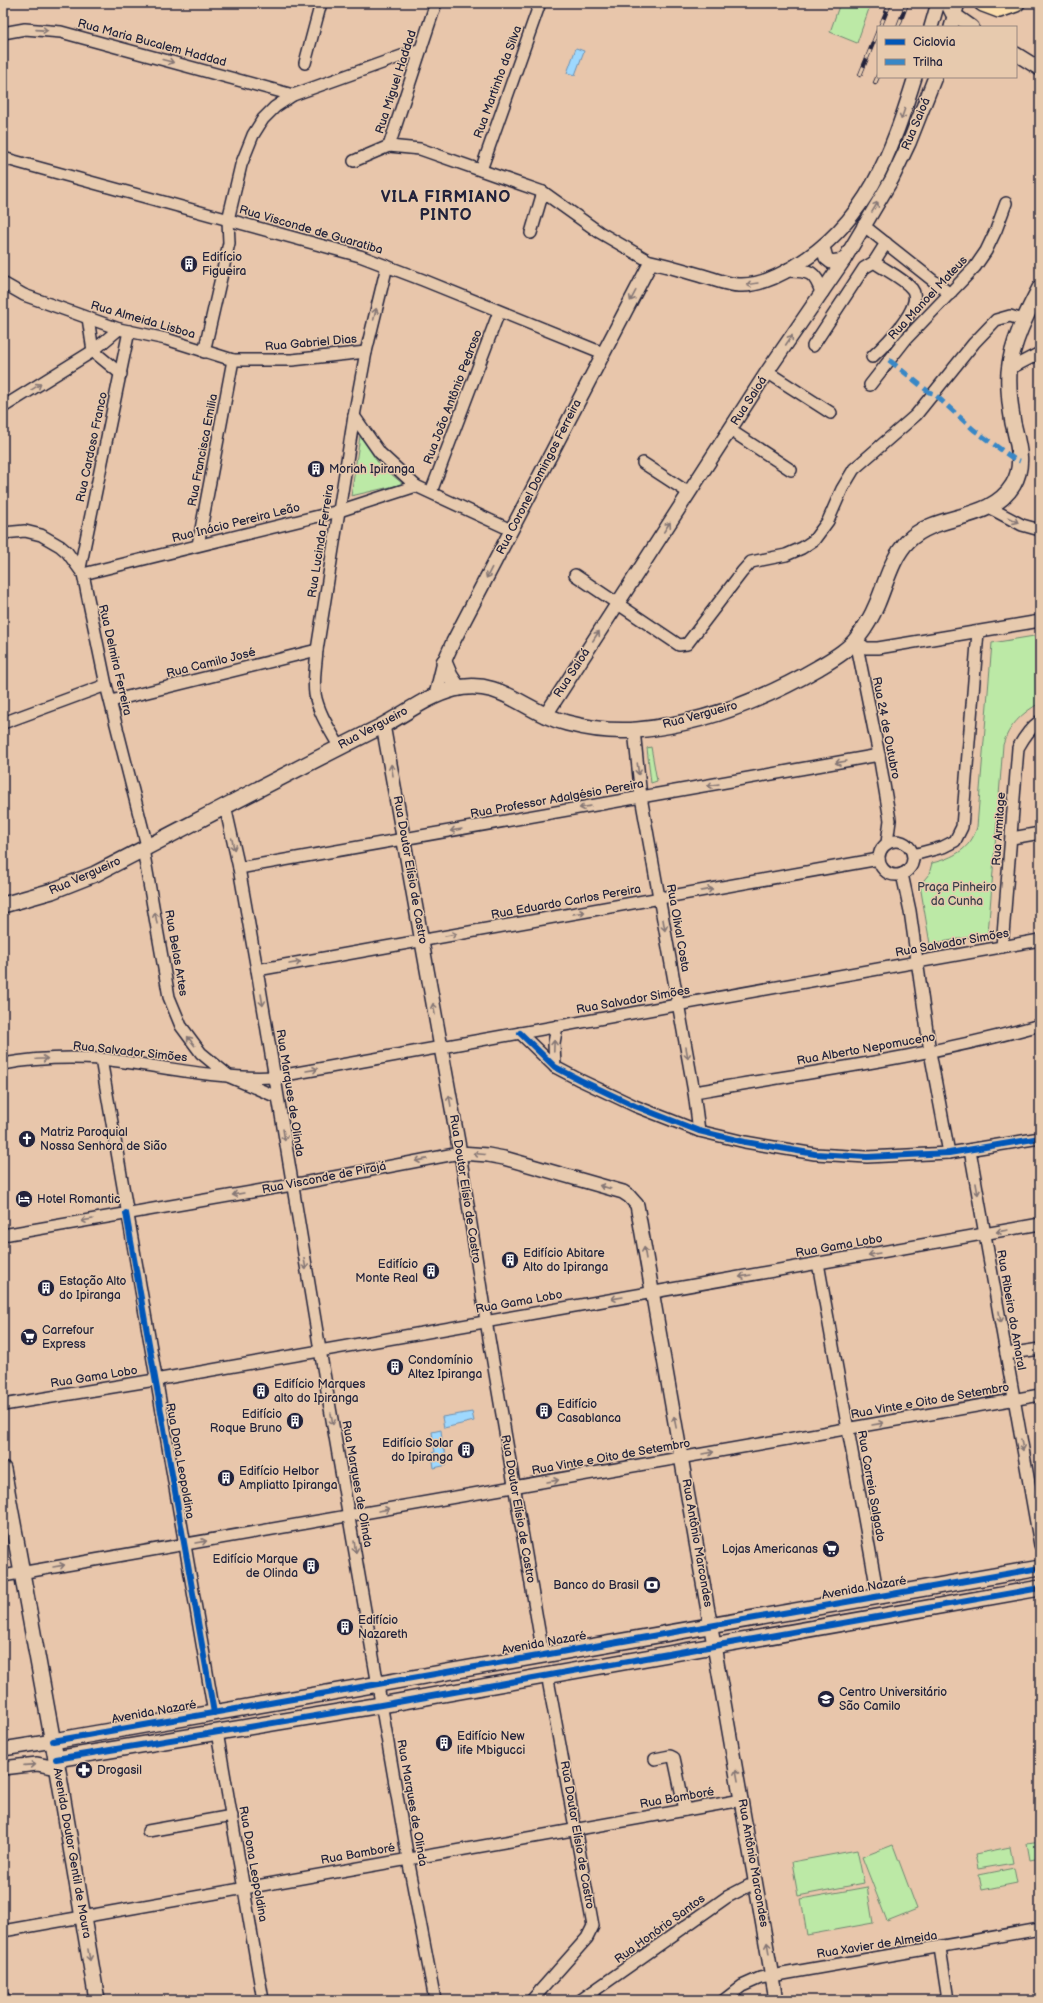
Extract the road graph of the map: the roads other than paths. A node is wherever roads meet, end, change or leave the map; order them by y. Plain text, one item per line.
1 (321, 3) edge
2 (436, 3) edge
3 (540, 3) edge
4 (938, 3) edge
5 (947, 3) edge
6 (983, 3) edge
7 (1016, 3) edge
8 (955, 15) edge
9 (931, 26) edge
10 (971, 26) edge
11 (3, 33) edge
12 (421, 49) junction
13 (1017, 55) edge
14 (305, 63) dead end
15 (1040, 69) edge
16 (915, 78) edge
17 (935, 78) edge
18 (293, 95) junction
19 (389, 146) junction
20 (3, 158) edge
21 (354, 162) dead end
22 (481, 170) junction
23 (543, 192) junction
24 (1006, 203) dead end
25 (228, 220) junction
26 (863, 225) junction
27 (531, 233) dead end
28 (886, 243) junction
29 (823, 247) junction
30 (844, 260) junction
31 (651, 262) junction
32 (874, 262) junction
33 (387, 266) junction
34 (788, 270) junction
35 (3, 283) edge
36 (1040, 288) edge
37 (822, 292) junction
38 (950, 294) junction
39 (499, 312) junction
40 (88, 318) junction
41 (1023, 320) junction
42 (124, 330) junction
43 (812, 346) dead end
44 (93, 351) junction
45 (204, 352) junction
46 (366, 352) junction
47 (603, 353) junction
48 (1040, 353) edge
49 (872, 357) dead end
50 (233, 360) junction
51 (1009, 369) junction
52 (768, 372) junction
53 (121, 374) junction
54 (870, 385) dead end
55 (3, 406) edge
56 (831, 413) dead end
57 (354, 416) junction
58 (730, 430) junction
59 (643, 463) dead end
60 (791, 470) dead end
61 (416, 486) junction
62 (431, 492) junction
63 (689, 493) junction
64 (988, 507) junction
65 (339, 511) junction
66 (511, 530) junction
67 (1040, 530) edge
68 (3, 533) edge
69 (198, 545) junction
70 (82, 571) junction
71 (575, 575) dead end
72 (617, 602) junction
73 (1040, 621) edge
74 (978, 632) junction
75 (856, 641) junction
76 (317, 650) junction
77 (444, 662) junction
78 (106, 685) junction
79 (458, 688) junction
80 (436, 695) junction
81 (111, 701) junction
82 (545, 716) junction
83 (1040, 721) edge
84 (3, 723) edge
85 (383, 725) junction
86 (634, 730) junction
87 (339, 746) junction
88 (879, 755) junction
89 (641, 797) junction
90 (225, 806) junction
91 (890, 820) junction
92 (1040, 833) edge
93 (1012, 838) junction
94 (404, 839) junction
95 (901, 841) junction
96 (887, 843) junction
97 (145, 847) junction
98 (913, 855) junction
99 (879, 859) junction
100 (239, 868) junction
101 (902, 874) junction
102 (660, 899) junction
103 (3, 905) edge
104 (422, 940) junction
105 (1040, 940) edge
106 (1002, 947) junction
107 (918, 962) junction
108 (257, 970) junction
109 (679, 1005) junction
110 (1040, 1024) edge
111 (557, 1026) junction
112 (520, 1033) junction
113 (441, 1047) junction
114 (930, 1052) junction
115 (201, 1054) junction
116 (101, 1059) junction
117 (3, 1064) edge
118 (555, 1067) junction
119 (196, 1073) junction
120 (230, 1077) junction
121 (274, 1077) junction
122 (694, 1092) junction
123 (277, 1097) junction
124 (699, 1131) junction
125 (1040, 1138) edge
126 (970, 1150) junction
127 (460, 1153) junction
128 (950, 1153) junction
129 (292, 1185) junction
130 (637, 1205) joint
131 (126, 1213) junction
132 (1040, 1224) edge
133 (985, 1234) junction
134 (3, 1235) edge
135 (818, 1263) junction
136 (651, 1292) junction
137 (486, 1321) junction
138 (1040, 1348) edge
139 (320, 1350) junction
140 (1006, 1354) junction
141 (155, 1380) junction
142 (1040, 1395) edge
143 (1014, 1399) junction
144 (3, 1404) edge
145 (848, 1429) junction
146 (682, 1458) junction
147 (3, 1469) edge
148 (514, 1488) junction
149 (350, 1516) junction
150 (1040, 1544) edge
151 (183, 1545) junction
152 (1040, 1568) edge
153 (21, 1573) junction
154 (3, 1576) edge
155 (1040, 1588) edge
156 (878, 1596) junction
157 (710, 1626) junction
158 (714, 1646) junction
159 (543, 1654) junction
160 (547, 1674) junction
161 (378, 1684) junction
162 (381, 1704) junction
163 (214, 1713) junction
164 (49, 1723) junction
165 (217, 1732) junction
166 (68, 1738) junction
167 (53, 1741) junction
168 (3, 1748) edge
169 (655, 1759) dead end
170 (57, 1763) junction
171 (3, 1768) edge
172 (742, 1800) junction
173 (685, 1810) junction
174 (232, 1816) junction
175 (576, 1829) junction
176 (148, 1831) dead end
177 (408, 1859) junction
178 (756, 1882) junction
179 (245, 1887) junction
180 (83, 1917) junction
181 (1040, 1929) edge
182 (3, 1930) edge
183 (940, 1948) junction
184 (772, 1975) junction
185 (3, 1998) edge
186 (6, 2000) edge
187 (97, 2000) edge
188 (263, 2000) edge
189 (434, 2000) edge
190 (532, 2000) edge
191 (581, 2000) edge
192 (724, 2000) edge
193 (776, 2000) edge
194 (948, 2000) edge

1 - 14 street
2 - 12 street, Rua Miguel Haddad
3 - 22 street, Rua Martinho da Silva
4 - 9 street
5 - 8 street
6 - 7 main road
8 - 10 street
11 -> 18 street, Rua Maria Bucalem Haddad
12 - 18 street
12 - 19 street, Rua Miguel Haddad
13 - 15 street
16 -> 29 street
26 -> 17 street, Rua Saioá
18 - 25 street
19 - 21 street
19 - 22 street
20 - 25 street, Rua Visconde de Guaratiba
22 - 23 street
23 - 27 street
23 - 31 street
24 - 38 street, Rua Manoel Mateus
25 - 33 street, Rua Visconde de Guaratiba
25 - 45 street
26 - 28 street
26 - 30 street, Rua Saioá
28 - 32 street
28 - 38 street
29 - 30 street
29 - 34 street
30 - 37 street, Rua Saioá
34 -> 31 street
31 -> 47 street, Rua Coronel Domingos Ferreira
32 - 43 street
32 - 49 street
33 - 39 street, Rua Visconde de Guaratiba
46 -> 33 street, Rua Lucinda Ferreira
34 - 37 street
35 - 40 street, Rua Almeida Lisboa
36 - 41 main road, Rua Vergueiro
52 -> 37 street, Rua Saioá
38 - 54 street, Rua Manoel Mateus
39 - 47 street, Rua Visconde de Guaratiba
39 - 62 street, Rua João Antônio Pedroso
40 - 42 street, Rua Almeida Lisboa
40 - 44 street
41 - 51 main road, Rua Vergueiro
41 - 72 street
42 - 44 street
42 - 45 street, Rua Almeida Lisboa
42 - 53 street, Rua Cardoso Franco
44 - 53 street
55 -> 44 street
45 - 50 street, Rua Almeida Lisboa
46 - 50 street, Rua Gabriel Dias
46 - 57 street, Rua Lucinda Ferreira
47 - 66 street, Rua Coronel Domingos Ferreira
48 - 51 street
50 - 69 street, Rua Francisca Emilia
51 - 64 main road, Rua Vergueiro
52 - 56 street
52 - 58 street, Rua Saioá
53 - 70 street, Rua Cardoso Franco
57 - 61 street
57 - 65 street, Rua Lucinda Ferreira
58 - 60 street
58 - 63 street, Rua Saioá
59 - 63 street
61 - 62 street
61 - 65 street, Rua Inácio Pereira Leão
62 - 66 street
72 -> 63 street, Rua Saioá
64 -> 67 street
64 - 75 main road, Rua Vergueiro
65 - 69 street, Rua Inácio Pereira Leão
65 - 76 street, Rua Lucinda Ferreira
66 -> 77 street, Rua Coronel Domingos Ferreira
68 - 70 street
69 - 70 street, Rua Inácio Pereira Leão
70 - 78 street, Rua Delmira Ferreira
71 - 72 street
82 -> 72 street, Rua Saioá
73 - 74 street
74 - 75 street
74 - 98 street
75 - 86 main road, Rua Vergueiro
75 - 88 street, Rua 24 de Outubro
76 - 81 street, Rua Camilo José
76 - 87 street, Rua Lucinda Ferreira
77 - 79 main road
77 - 80 street, Rua Coronel Domingos Ferreira
78 - 81 street, Rua Delmira Ferreira
78 - 84 street
79 - 80 main road, Rua Vergueiro
79 - 82 main road, Rua Vergueiro
80 - 85 main road, Rua Vergueiro
81 - 97 street, Rua Delmira Ferreira
82 - 86 main road, Rua Vergueiro
83 - 93 street, Rua Armitage
85 - 87 main road, Rua Vergueiro
94 -> 85 street, Rua Doutor Elísio de Castro
86 -> 89 street, Rua Olival Costa
87 - 90 main road, Rua Vergueiro
88 -> 89 street, Rua Professor Adalgésio Pereira
88 - 91 street, Rua 24 de Outubro
89 -> 94 street, Rua Professor Adalgésio Pereira
89 - 102 street, Rua Olival Costa
90 - 97 main road, Rua Vergueiro
90 -> 100 street, Rua Marques de Olinda
91 - 95 street, Rua 24 de Outubro
91 - 96 street, Rua 24 de Outubro
92 - 93 street
93 - 106 street, Rua Armitage
94 - 100 street, Rua Professor Adalgésio Pereira
94 - 104 street, Rua Doutor Elísio de Castro
95 - 96 street
95 - 98 street
96 - 99 street
97 - 103 main road, Rua Vergueiro
115 -> 97 street, Rua Belas Artes
98 - 101 street
99 - 101 street
102 -> 99 street, Rua Eduardo Carlos Pereira
100 - 108 street, Rua Marques de Olinda
101 - 107 street
104 -> 102 street, Rua Eduardo Carlos Pereira
102 -> 109 street, Rua Olival Costa
108 -> 104 street, Rua Eduardo Carlos Pereira
113 -> 104 street, Rua Doutor Elísio de Castro
105 - 106 street, Rua Salvador Simões
106 - 107 street, Rua Salvador Simões
107 - 109 street, Rua Salvador Simões
107 - 114 street
108 -> 121 street, Rua Marques de Olinda
109 - 111 street, Rua Salvador Simões
109 -> 122 street, Rua Olival Costa
110 - 114 street, Rua Alberto Nepomuceno
111 - 112 street, Rua Salvador Simões
118 -> 111 street
112 - 113 street, Rua Salvador Simões
112 - 118 street
121 -> 113 street, Rua Salvador Simões
127 -> 113 street, Rua Doutor Elísio de Castro
114 - 122 street, Rua Alberto Nepomuceno
114 - 128 street
115 - 119 street
115 - 120 street, Rua Belas Artes
117 -> 116 street, Rua Salvador Simões
116 - 119 street, Rua Salvador Simões
116 - 131 street, Rua Dona Leopoldina
118 - 124 street
119 - 120 street, Rua Salvador Simões
120 - 121 street, Rua Salvador Simões
120 - 123 street, Rua Salvador Simões
121 - 123 street, Rua Marques de Olinda
122 - 124 street, Rua Olival Costa
123 -> 129 street, Rua Marques de Olinda
124 - 128 street
125 - 126 street
126 - 128 street
126 -> 133 street, Rua Ribeiro do Amaral
127 -> 129 street, Rua Visconde de Pirajá
130 -> 127 street, Rua Visconde de Pirajá
127 - 137 street, Rua Doutor Elísio de Castro
129 -> 131 street, Rua Visconde de Pirajá
129 -> 139 street, Rua Marques de Olinda
136 -> 130 street, Rua Antônio Marcondes
131 -> 134 street, Rua Visconde de Pirajá
131 - 141 street, Rua Dona Leopoldina
132 -> 133 street, Rua Gama Lobo
133 -> 135 street, Rua Gama Lobo
133 -> 140 street, Rua Ribeiro do Amaral
135 -> 136 street, Rua Gama Lobo
135 - 145 street, Rua Correia Salgado
136 -> 137 street, Rua Gama Lobo
146 -> 136 street, Rua Antônio Marcondes
137 - 139 street, Rua Gama Lobo
137 - 148 street, Rua Doutor Elísio de Castro
138 - 140 street
139 - 141 street, Rua Gama Lobo
139 -> 149 street, Rua Marques de Olinda
140 - 143 street, Rua Ribeiro do Amaral
141 - 144 street, Rua Gama Lobo
141 - 151 street, Rua Dona Leopoldina
142 - 143 street, Rua Vinte e Oito de Setembro
145 -> 143 street, Rua Vinte e Oito de Setembro
143 -> 150 street, Rua Ribeiro do Amaral
146 -> 145 street, Rua Vinte e Oito de Setembro
145 - 156 street, Rua Correia Salgado
148 -> 146 street, Rua Vinte e Oito de Setembro
146 - 157 street, Rua Antônio Marcondes
147 - 153 main road, Avenida Doutor Gentil de Moura
149 -> 148 street, Rua Vinte e Oito de Setembro
148 - 159 street, Rua Doutor Elísio de Castro
151 -> 149 street, Rua Vinte e Oito de Setembro
149 -> 161 street, Rua Marques de Olinda
153 -> 151 street, Rua Vinte e Oito de Setembro
151 - 163 street, Rua Dona Leopoldina
152 - 156 main road, Avenida Nazaré
153 - 154 street, Rua Vinte e Oito de Setembro
153 - 164 main road, Avenida Doutor Gentil de Moura
155 - 158 main road
156 - 157 main road, Avenida Nazaré
157 - 158 street, Rua Antônio Marcondes
157 - 159 main road, Avenida Nazaré
158 - 160 main road
172 -> 158 street, Rua Antônio Marcondes
159 - 161 main road, Avenida Nazaré
160 - 162 main road
160 - 175 street, Rua Doutor Elísio de Castro
161 - 162 street, Rua Marques de Olinda
161 - 163 main road, Avenida Nazaré
162 - 165 main road
162 - 177 street, Rua Marques de Olinda
163 - 166 main road, Avenida Nazaré
164 - 166 main road
164 - 167 main road, Avenida Doutor Gentil de Moura
165 - 170 main road
165 - 174 street, Rua Dona Leopoldina
166 - 167 main road, Avenida Nazaré
167 - 168 street, Avenida Nazaré
167 - 170 main road, Avenida Doutor Gentil de Moura
169 - 173 street
171 -> 170 street
170 - 180 main road, Avenida Doutor Gentil de Moura
172 - 173 street, Rua Bamboré
172 - 178 street, Rua Antônio Marcondes
173 - 175 street, Rua Bamboré
174 - 176 street
174 - 179 street, Rua Dona Leopoldina
175 - 177 street, Rua Bamboré
175 - 190 street, Rua Doutor Elísio de Castro
177 - 179 street, Rua Bamboré
177 - 189 street, Rua Marques de Olinda
184 -> 178 street, Rua Antônio Marcondes
178 - 191 street, Rua Honório Santos
179 - 180 street, Rua Bamboré
179 - 188 street, Rua Dona Leopoldina
180 - 182 street, Rua Bamboré
180 -> 187 main road, Avenida Doutor Gentil de Moura
181 - 183 street, Rua Xavier de Almeida
183 - 184 street, Rua Xavier de Almeida
183 - 194 street
184 - 192 street, Rua Xavier de Almeida
184 - 193 street, Rua Antônio Marcondes
185 - 186 street

